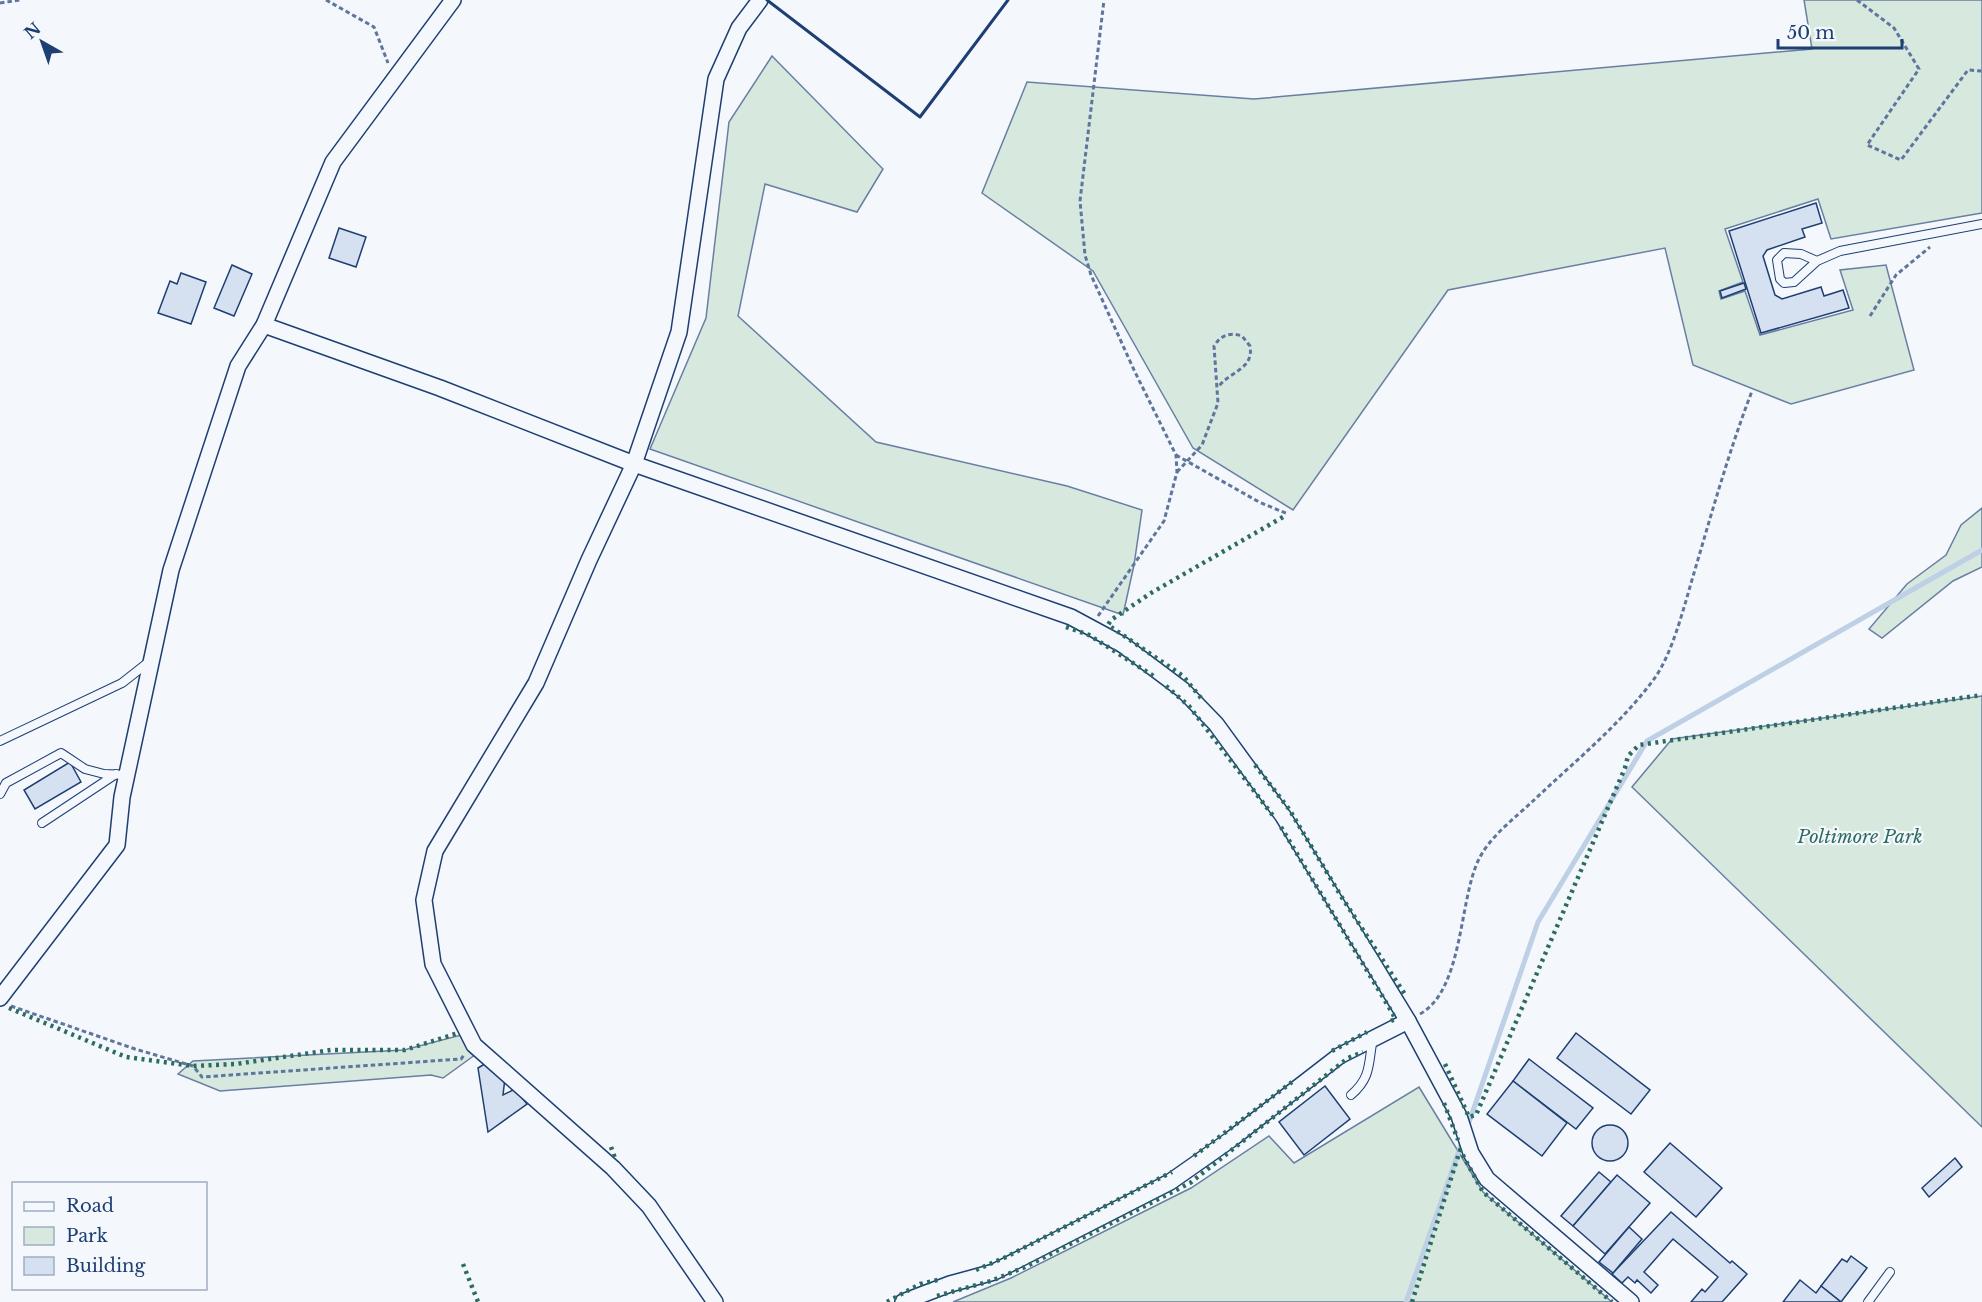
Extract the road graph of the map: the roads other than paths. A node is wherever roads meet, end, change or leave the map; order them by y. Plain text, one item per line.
1 (453, 0) edge
2 (760, 0) edge
3 (1982, 224) edge
4 (1817, 261) junction
5 (264, 325) junction
6 (634, 464) junction
7 (152, 660) junction
8 (0, 741) edge
9 (122, 774) junction
10 (0, 794) edge
11 (42, 823) dead end
12 (0, 1000) edge
13 (1408, 1021) junction
14 (1374, 1036) junction
15 (1351, 1095) dead end
16 (1890, 1272) dead end
17 (715, 1302) edge
18 (903, 1302) edge
19 (1631, 1302) edge
20 (1868, 1302) edge

1 - 5 street
2 - 6 street
3 - 4 lane
4 - 4 lane
5 - 6 street
5 - 7 street
6 - 13 street
6 - 17 street
7 - 8 lane
7 - 9 street
9 - 10 lane
9 - 11 lane
9 - 12 street
13 - 14 street
13 - 19 street
14 - 15 lane
14 - 18 street
16 - 20 lane

